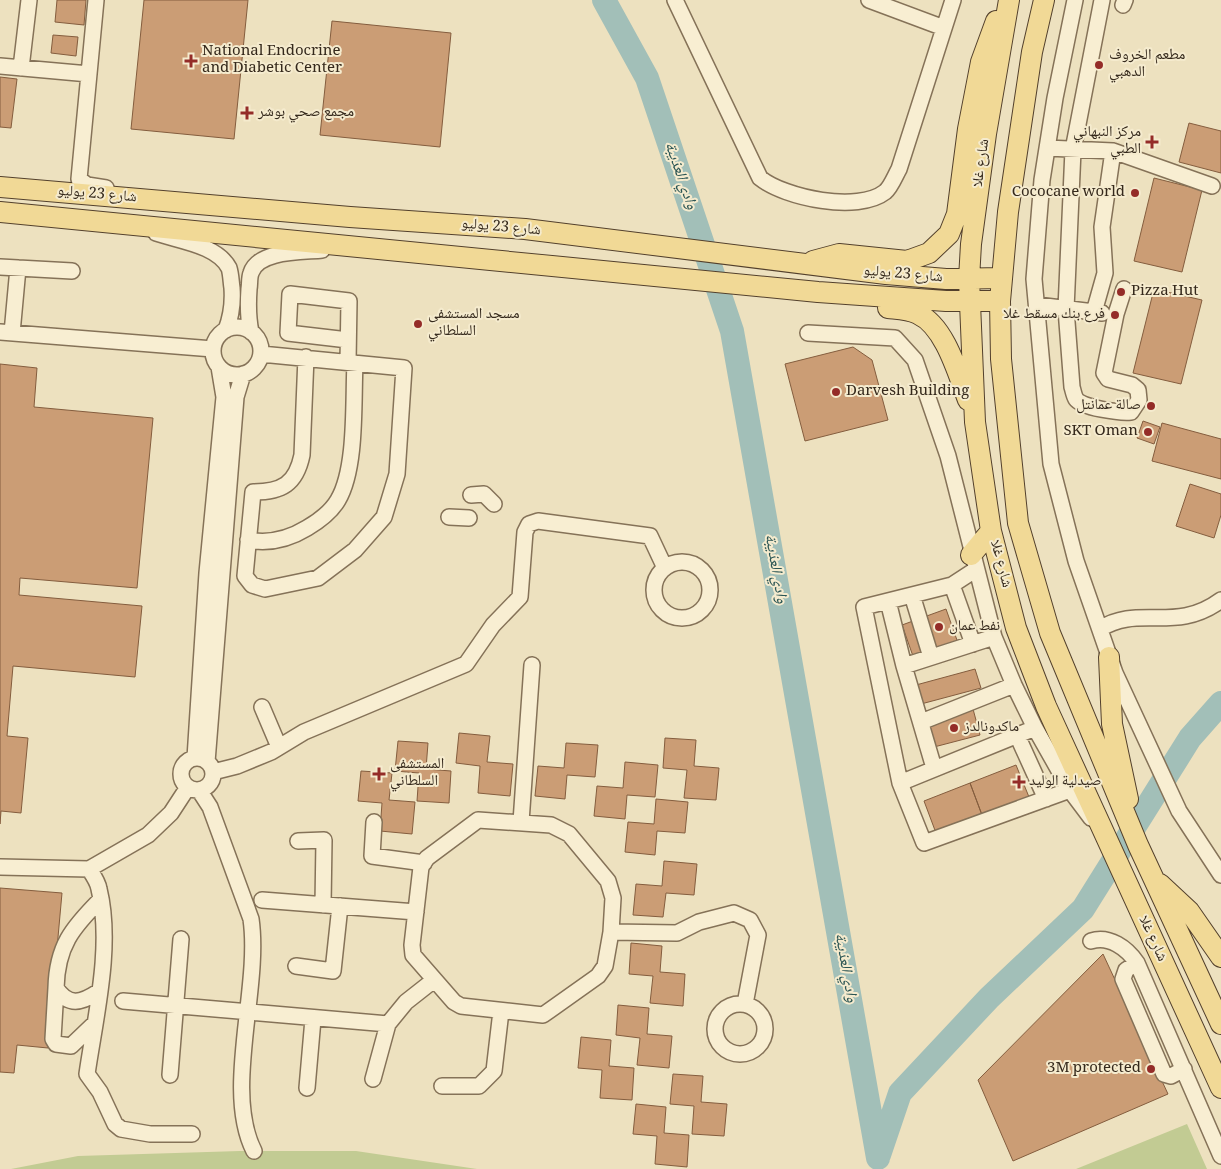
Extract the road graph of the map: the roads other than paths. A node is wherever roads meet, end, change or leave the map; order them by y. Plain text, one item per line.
1 (29, 0) edge
2 (96, 0) edge
3 (675, 0) edge
4 (869, 0) edge
5 (954, 0) edge
6 (1004, 0) edge
7 (1010, 0) edge
8 (1044, 0) edge
9 (1075, 0) edge
10 (1102, 0) edge
11 (944, 28) junction
12 (0, 66) edge
13 (21, 68) junction
14 (89, 74) junction
15 (1047, 148) junction
16 (1073, 150) junction
17 (1113, 151) junction
18 (1212, 186) dead end
19 (0, 187) edge
20 (179, 202) junction
21 (0, 212) edge
22 (138, 226) junction
23 (365, 247) junction
24 (804, 264) junction
25 (0, 267) edge
26 (18, 268) junction
27 (72, 272) dead end
28 (1001, 278) junction
29 (969, 279) junction
30 (1124, 289) dead end
31 (796, 290) junction
32 (1000, 301) junction
33 (968, 302) junction
34 (1037, 305) junction
35 (1066, 309) junction
36 (1094, 312) junction
37 (1116, 314) junction
38 (226, 330) junction
39 (6, 332) edge
40 (251, 332) junction
41 (808, 333) dead end
42 (348, 340) junction
43 (213, 349) junction
44 (261, 354) junction
45 (306, 357) junction
46 (351, 362) junction
47 (219, 368) junction
48 (243, 374) junction
49 (975, 422) junction
50 (471, 495) dead end
51 (494, 504) dead end
52 (449, 517) dead end
53 (469, 518) dead end
54 (991, 531) junction
55 (248, 540) junction
56 (973, 562) junction
57 (666, 568) dead end
58 (952, 586) junction
59 (912, 596) junction
60 (1221, 600) edge
61 (888, 601) junction
62 (1100, 629) junction
63 (994, 637) junction
64 (973, 644) junction
65 (1109, 657) junction
66 (931, 658) junction
67 (532, 665) dead end
68 (904, 666) junction
69 (1014, 685) junction
70 (262, 707) dead end
71 (920, 722) junction
72 (1035, 728) junction
73 (1017, 735) junction
74 (278, 747) junction
75 (205, 764) junction
76 (934, 768) junction
77 (900, 782) junction
78 (194, 789) junction
79 (1070, 790) junction
80 (1046, 799) junction
81 (374, 822) dead end
82 (521, 822) junction
83 (1102, 832) junction
84 (298, 841) dead end
85 (1138, 845) junction
86 (424, 863) junction
87 (0, 867) edge
88 (89, 869) junction
89 (1220, 871) edge
90 (1152, 876) junction
91 (101, 899) junction
92 (262, 900) dead end
93 (323, 905) junction
94 (340, 906) junction
95 (416, 912) junction
96 (611, 932) junction
97 (182, 939) dead end
98 (1091, 942) dead end
99 (1221, 957) edge
100 (296, 966) dead end
101 (434, 980) junction
102 (56, 988) junction
103 (98, 992) junction
104 (123, 1001) dead end
105 (745, 1004) dead end
106 (176, 1006) junction
107 (501, 1011) junction
108 (249, 1013) junction
109 (312, 1019) junction
110 (94, 1024) junction
111 (388, 1024) junction
112 (1221, 1024) edge
113 (170, 1075) dead end
114 (373, 1079) dead end
115 (442, 1086) dead end
116 (307, 1088) dead end
117 (1221, 1088) edge
118 (192, 1134) dead end
119 (254, 1151) dead end
120 (1220, 1152) edge

1 - 13 street
2 - 14 street
3 - 11 street
4 - 11 street
5 - 11 street
6 - 24 main road
7 - 29 main road, شارع غلا
8 - 28 main road, شارع غلا
9 - 15 street
10 - 16 street
12 - 13 street
13 - 14 street
14 - 20 street
15 - 16 street
15 - 34 street
16 - 17 street
16 - 35 street
17 - 18 street
17 - 36 street
19 - 20 main road, شارع 23 يوليو
20 - 24 main road, شارع 23 يوليو
21 - 22 main road, شارع 23 يوليو
22 - 23 main road, شارع 23 يوليو
22 - 38 street
23 - 31 main road, شارع 23 يوليو
23 - 40 street
24 - 29 main road, شارع 23 يوليو
25 - 26 street
26 - 27 street
26 - 39 street
28 - 29 main road, شارع 23 يوليو
28 - 32 main road, شارع غلا
29 - 33 main road, شارع غلا
30 - 37 street
31 - 33 main road, شارع 23 يوليو
31 - 49 main road
32 - 33 main road, شارع 23 يوليو
32 - 85 main road, شارع غلا
33 - 49 main road, شارع غلا
34 - 35 street
34 - 62 street
35 - 36 street
35 - 37 street
36 - 37 street
38 - 40 street
38 - 43 street
39 - 43 street
40 - 44 street
41 - 56 street
42 - 42 street
42 - 46 street
43 - 47 street
44 - 45 street
44 - 48 street
45 - 46 street
45 - 55 street
46 - 55 street
46 - 55 street
47 - 48 street
47 - 75 street
48 - 75 street
49 - 54 main road, شارع غلا
50 - 51 street
52 - 53 street
54 - 56 main road
54 - 83 main road, شارع غلا
56 - 58 street
56 - 63 street
57 - 74 street
58 - 59 street
58 - 64 street
59 - 61 street
59 - 66 street
60 - 62 street
61 - 68 street
61 - 77 street
62 - 65 street
63 - 64 street
63 - 69 street
64 - 66 street
65 - 85 main road
65 - 89 street
66 - 68 street
67 - 82 street
68 - 71 street
69 - 71 street
69 - 72 street
70 - 74 street
71 - 76 street
72 - 73 street
72 - 79 street
73 - 76 street
73 - 80 street
74 - 75 street
75 - 78 street
75 - 78 street
76 - 77 street
77 - 80 street
78 - 88 street
78 - 108 street
79 - 80 street
79 - 83 street
81 - 86 street
82 - 86 street
82 - 96 street
83 - 117 main road, شارع غلا
84 - 93 street
85 - 90 main road, شارع غلا
86 - 95 street
87 - 88 street
88 - 91 street
90 - 99 main road
90 - 112 main road, شارع غلا
91 - 102 street
91 - 103 street
92 - 93 street
93 - 94 street
94 - 95 street
94 - 100 street
95 - 101 street
96 - 105 street
96 - 107 street
97 - 106 street
98 - 120 street
101 - 107 street
101 - 111 street
102 - 103 street
102 - 110 street
103 - 110 street
104 - 106 street
106 - 108 street
106 - 113 street
107 - 115 street
108 - 109 street
108 - 119 street
109 - 111 street
109 - 116 street
110 - 118 street
111 - 114 street

